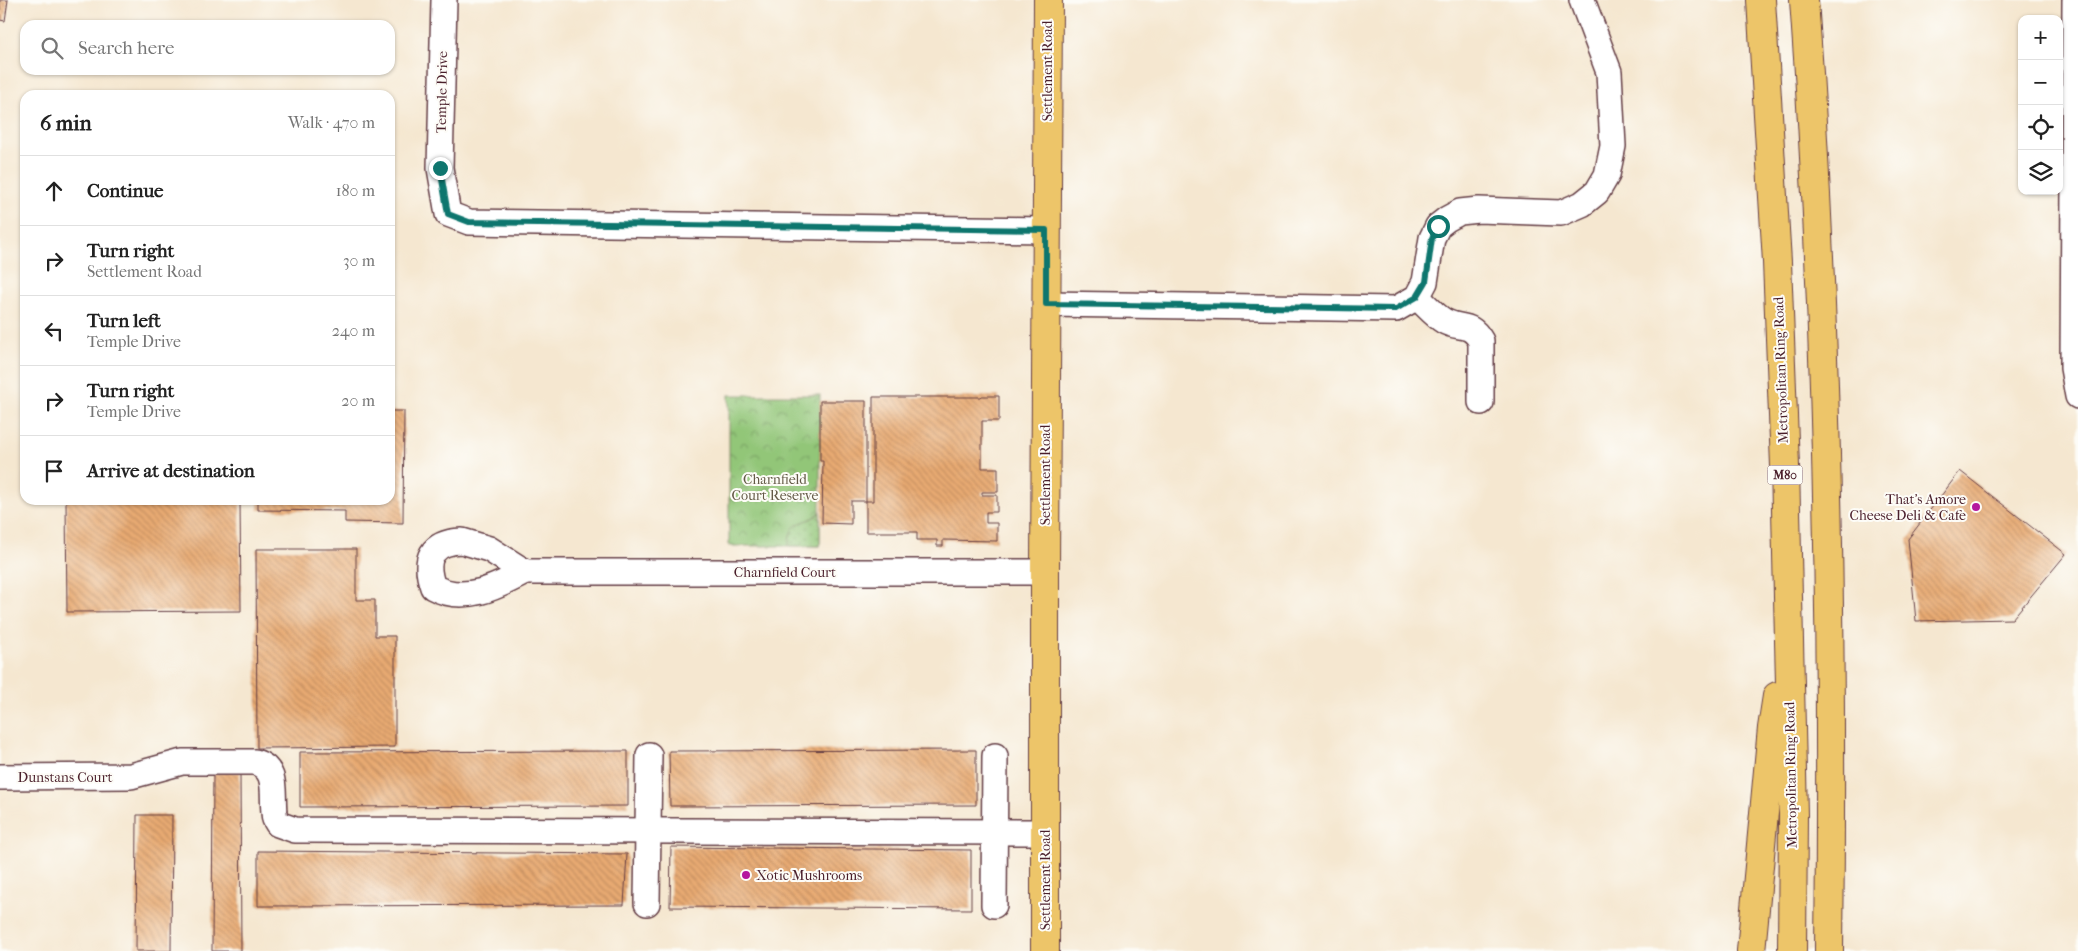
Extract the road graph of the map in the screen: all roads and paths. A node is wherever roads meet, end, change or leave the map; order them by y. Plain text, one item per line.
1 (444, 0) edge
2 (1048, 0) edge
3 (1582, 0) edge
4 (1761, 0) edge
5 (1804, 0) edge
6 (2075, 0) edge
7 (1046, 230) junction
8 (1417, 297) junction
9 (1046, 304) junction
10 (2078, 396) edge
11 (1481, 402) dead end
12 (525, 572) dead end
13 (1044, 572) junction
14 (1788, 629) junction
15 (649, 756) dead end
16 (995, 756) dead end
17 (0, 777) edge
18 (1831, 803) junction
19 (648, 831) junction
20 (995, 832) junction
21 (1045, 832) junction
22 (647, 903) dead end
23 (994, 905) dead end
24 (1045, 951) edge
25 (1751, 951) edge
26 (1792, 951) edge
27 (1829, 951) edge
28 (1844, 951) edge

1 - 7 street, Temple Drive
2 - 7 main road, Settlement Road
3 - 8 street
4 - 14 main road, Metropolitan Ring Road / M80
5 - 18 main road
6 - 10 street
7 - 9 main road, Settlement Road
8 - 9 street
8 - 11 street
9 - 13 main road, Settlement Road
12 - 13 street, Charnfield Court
13 - 21 main road, Settlement Road
14 - 25 main road
14 - 26 main road, Metropolitan Ring Road / M80
15 - 19 street
16 - 20 street
17 - 19 street, Dunstans Court
18 - 27 main road
18 - 28 main road
19 - 20 street
19 - 22 street
20 - 21 street
20 - 23 street
21 - 24 main road, Settlement Road

